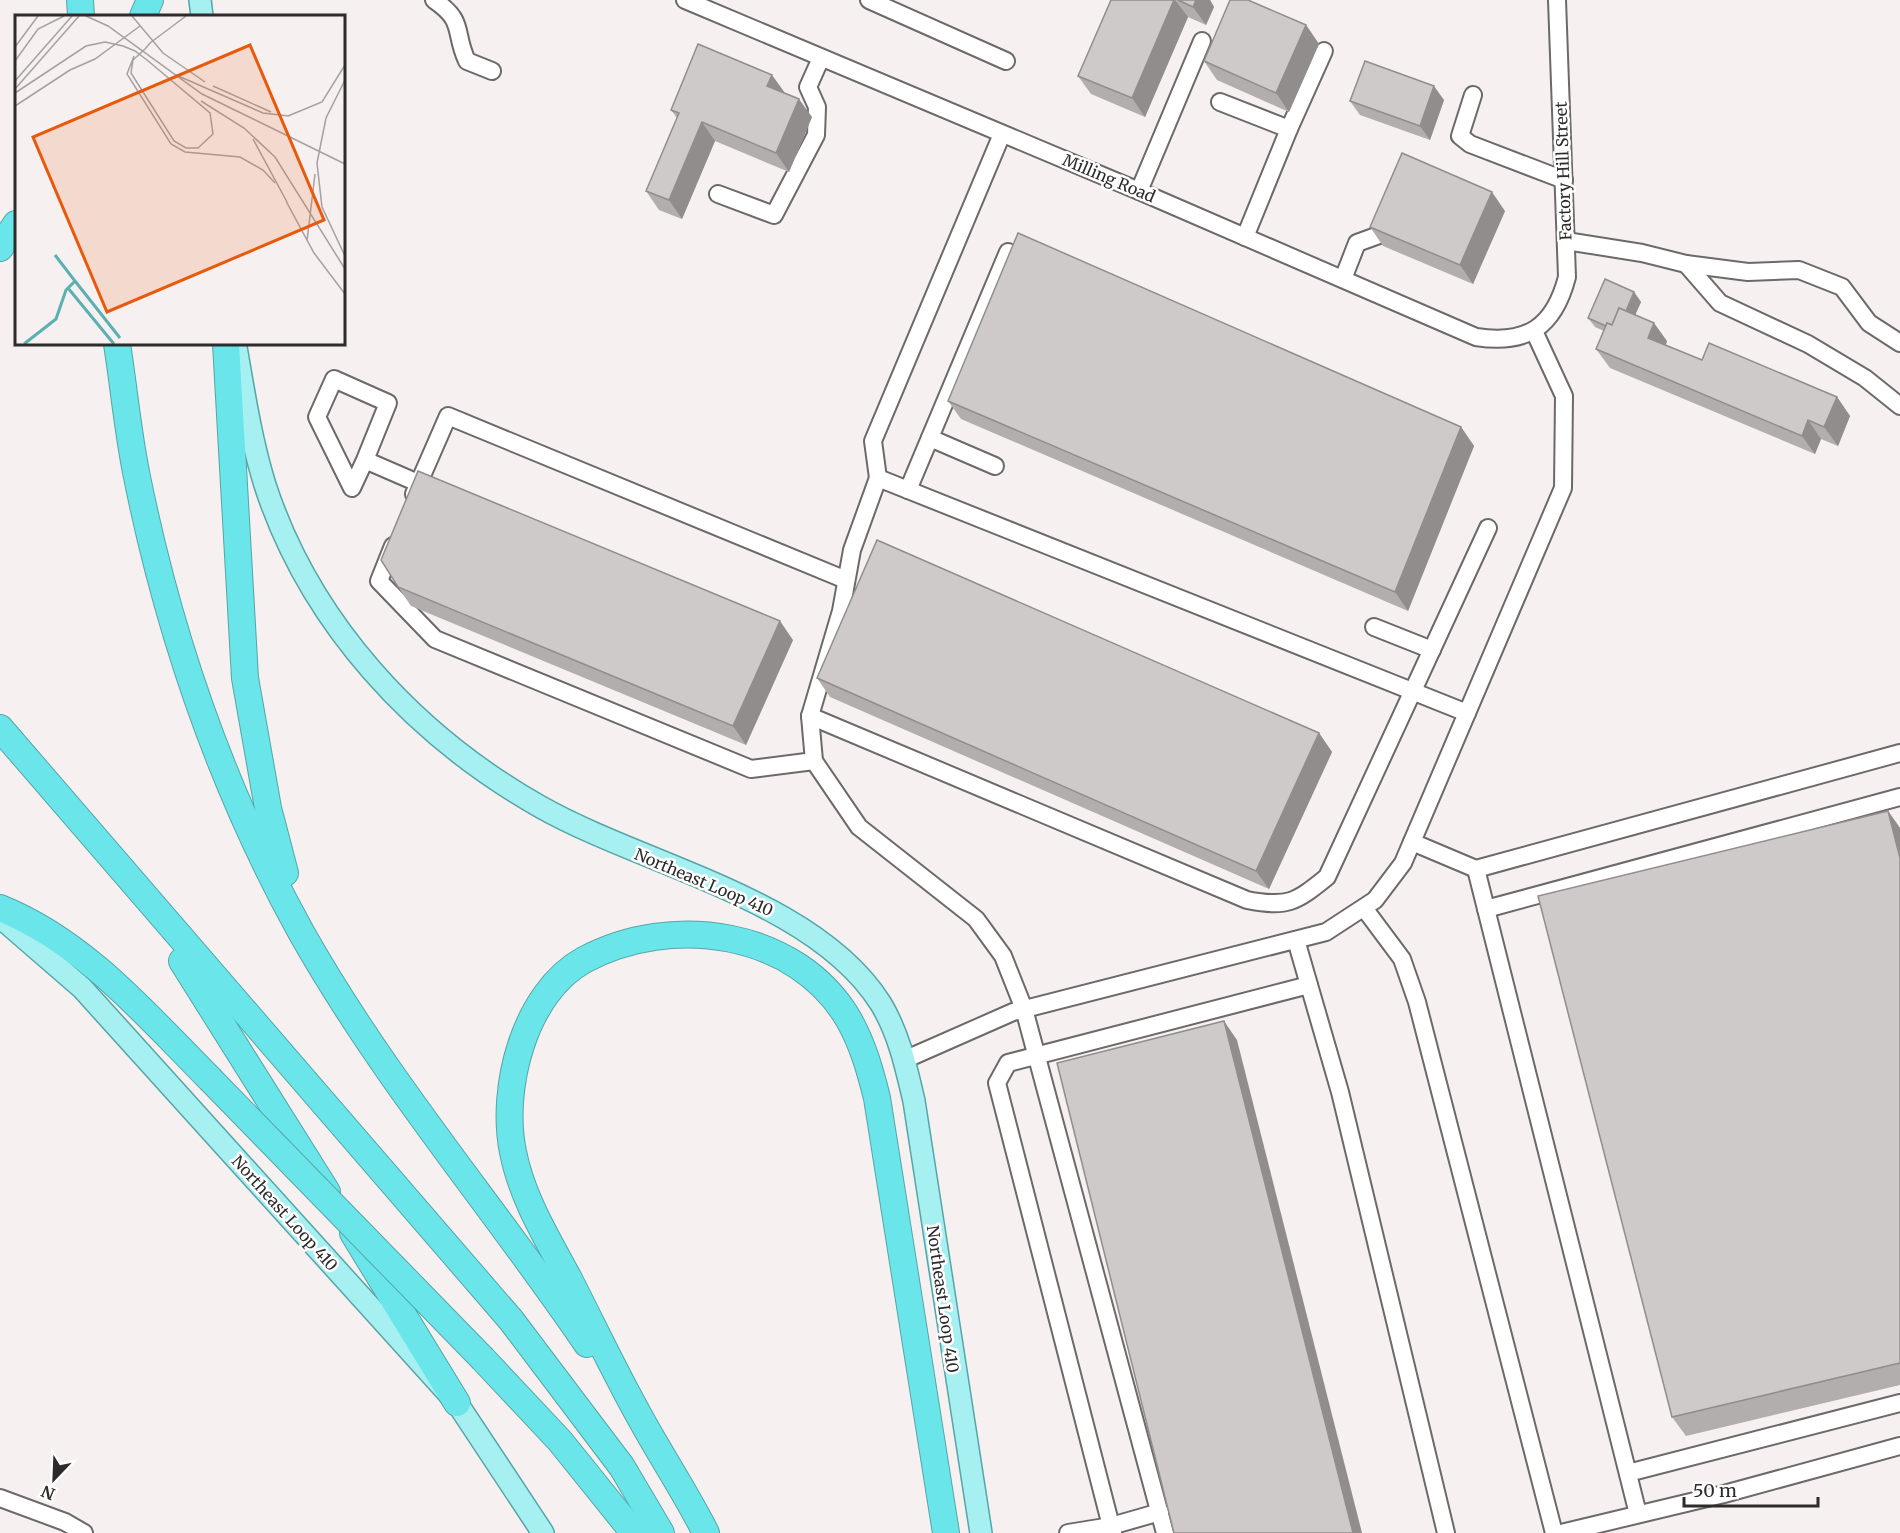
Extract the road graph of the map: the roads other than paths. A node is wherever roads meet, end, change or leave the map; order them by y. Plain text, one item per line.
1 (80, 0) edge
2 (200, 0) edge
3 (434, 0) edge
4 (685, 0) edge
5 (729, 0) edge
6 (869, 0) edge
7 (1557, 0) edge
8 (719, 14) junction
9 (81, 15) edge
10 (202, 15) edge
11 (1202, 41) dead end
12 (1324, 51) dead end
13 (821, 58) junction
14 (1006, 60) dead end
15 (492, 71) dead end
16 (1473, 95) dead end
17 (1220, 102) dead end
18 (1289, 129) junction
19 (1002, 134) junction
20 (1564, 180) junction
21 (1139, 191) junction
22 (718, 194) dead end
23 (1392, 204) edge
24 (15, 226) edge
25 (1245, 237) junction
26 (1566, 241) junction
27 (0, 248) edge
28 (1008, 252) edge
29 (1686, 264) junction
30 (1343, 279) junction
31 (1534, 331) junction
32 (1900, 343) edge
33 (117, 345) edge
34 (226, 345) edge
35 (236, 345) edge
36 (1900, 406) edge
37 (930, 438) junction
38 (365, 460) junction
39 (995, 466) dead end
40 (878, 478) junction
41 (418, 483) junction
42 (908, 490) junction
43 (409, 505) edge
44 (401, 526) edge
45 (1488, 528) dead end
46 (846, 580) junction
47 (1374, 627) dead end
48 (1432, 650) junction
49 (1412, 692) junction
50 (1467, 713) junction
51 (810, 716) junction
52 (0, 728) edge
53 (1900, 753) edge
54 (814, 762) junction
55 (1900, 797) edge
56 (1412, 842) junction
57 (1476, 869) junction
58 (132, 882) junction
59 (0, 908) edge
60 (1364, 908) junction
61 (1486, 909) junction
62 (0, 917) edge
63 (301, 931) junction
64 (1296, 940) junction
65 (1309, 985) junction
66 (1024, 1009) junction
67 (1037, 1055) junction
68 (904, 1060) junction
69 (457, 1403) junction
70 (1900, 1403) edge
71 (641, 1420) junction
72 (1900, 1446) edge
73 (1628, 1473) junction
74 (0, 1498) edge
75 (1160, 1512) junction
76 (1638, 1514) junction
77 (1112, 1530) edge
78 (84, 1533) edge
79 (543, 1533) edge
80 (634, 1533) edge
81 (661, 1533) edge
82 (706, 1533) edge
83 (946, 1533) edge
84 (981, 1533) edge
85 (1068, 1533) edge
86 (1165, 1533) edge
87 (1446, 1533) edge
88 (1554, 1533) edge
89 (1561, 1533) edge

1 - 9 highway
2 - 10 main road
3 - 15 street
4 - 8 street, Milling Road
5 - 8 street
6 - 14 street
7 - 20 street, Factory Hill Street
8 - 13 street, Milling Road
11 - 21 street
12 - 18 street
13 - 19 street, Milling Road
13 - 22 street
16 - 20 street
17 - 18 street
18 - 25 street
19 - 21 street, Milling Road
19 - 40 street
20 - 26 street, Factory Hill Street
21 - 25 street, Milling Road
23 - 30 street
24 - 27 highway
25 - 30 street, Milling Road
26 - 29 street
26 - 31 street, Factory Hill Street
28 - 37 street
29 - 32 street
29 - 36 street
30 - 31 street, Milling Road
31 - 50 street
33 - 63 highway
34 - 63 highway
35 - 68 main road, Northeast Loop 410
37 - 39 street
37 - 42 street
38 - 38 street
38 - 41 street
40 - 42 street
40 - 46 street
41 - 43 street
41 - 46 street
42 - 49 street
44 - 54 street
45 - 48 street
46 - 51 street
47 - 48 street
48 - 49 street
49 - 50 street
49 - 51 street
50 - 56 street
51 - 54 street
52 - 58 highway
53 - 57 street
54 - 66 street
55 - 61 street
56 - 57 street
56 - 60 street
57 - 61 street
58 - 69 highway
58 - 81 highway
59 - 80 highway, bridge
60 - 64 street
60 - 88 street
61 - 73 street
62 - 69 main road, Northeast Loop 410
63 - 71 highway
64 - 65 street
64 - 66 street
65 - 67 street
65 - 87 street
66 - 67 street
66 - 68 street
67 - 75 street
67 - 77 street
68 - 84 main road, Northeast Loop 410
69 - 79 main road, Northeast Loop 410
70 - 73 street
71 - 82 highway
71 - 83 highway
72 - 76 street
73 - 76 street
74 - 78 street
75 - 77 street
75 - 86 street
76 - 89 street
77 - 85 street

